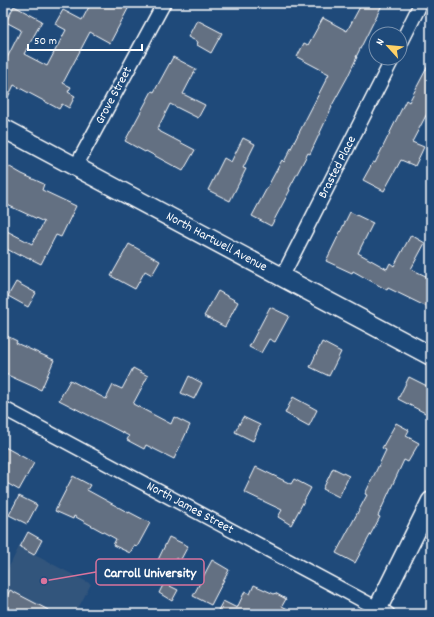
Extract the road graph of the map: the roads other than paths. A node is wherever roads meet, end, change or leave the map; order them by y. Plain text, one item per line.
1 (164, 3) edge
2 (421, 3) edge
3 (408, 28) edge
4 (389, 66) edge
5 (3, 128) edge
6 (76, 166) junction
7 (282, 277) junction
8 (431, 356) edge
9 (3, 408) edge
10 (431, 500) edge
11 (380, 612) edge

1 - 6 street, Grove Street
2 - 3 street
4 - 7 street, Brasted Place
5 - 6 street, North Hartwell Avenue
6 - 7 street, North Hartwell Avenue
7 - 8 street, North Hartwell Avenue
9 - 11 street, North James Street
10 - 11 street

